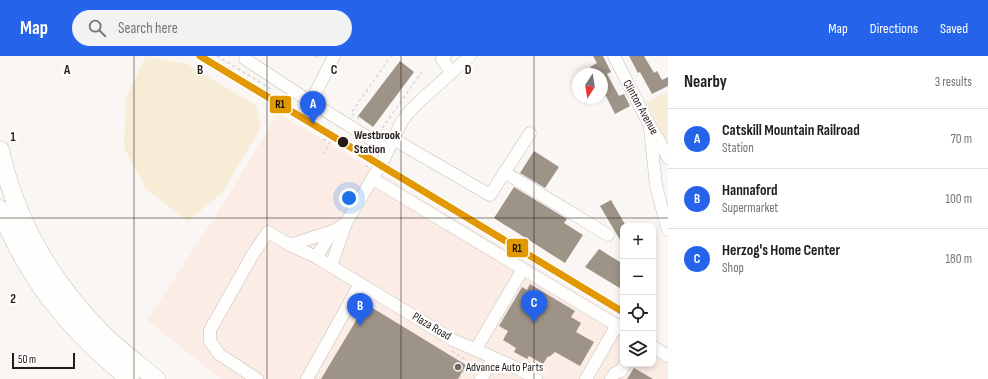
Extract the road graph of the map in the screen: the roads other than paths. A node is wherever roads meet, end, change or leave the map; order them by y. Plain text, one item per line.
1 (334, 56) edge
2 (470, 56) edge
3 (614, 56) edge
4 (442, 57) edge
5 (245, 59) dead end
6 (451, 72) junction
7 (311, 102) junction
8 (650, 126) junction
9 (530, 133) dead end
10 (390, 145) junction
11 (0, 150) edge
12 (668, 158) edge
13 (504, 172) junction
14 (374, 175) junction
15 (0, 209) edge
16 (346, 223) junction
17 (668, 230) edge
18 (333, 231) junction
19 (608, 236) dead end
20 (290, 245) junction
21 (316, 257) junction
22 (331, 266) junction
23 (523, 269) junction
24 (360, 284) junction
25 (620, 327) edge
26 (656, 349) edge
27 (476, 350) junction
28 (668, 356) edge
29 (494, 358) junction
30 (622, 371) edge
31 (130, 379) edge
32 (156, 379) edge
33 (257, 379) edge
34 (307, 379) edge
35 (481, 379) edge
36 (536, 379) edge
37 (586, 379) edge
38 (611, 379) edge

1 - 7 street
2 - 6 street
3 - 8 street, Clinton Avenue
4 - 6 street
5 - 7 street
6 - 10 street
7 - 10 street
8 - 12 street, Clinton Avenue
8 - 17 street
9 - 13 street
10 - 13 street
10 - 14 street
11 - 32 highway
13 - 19 street
14 - 16 street
14 - 23 street
15 - 31 highway
16 - 18 street
16 - 22 street
18 - 20 street
18 - 21 street
20 - 21 street, Plaza Road
20 - 33 street, Plaza Road
21 - 22 street, Plaza Road
22 - 24 street, Plaza Road
23 - 25 street
23 - 27 street
24 - 27 street, Plaza Road
24 - 34 street
25 - 37 street
26 - 28 street
27 - 29 street, Plaza Road
29 - 35 street
29 - 36 street, Plaza Road
30 - 38 street

